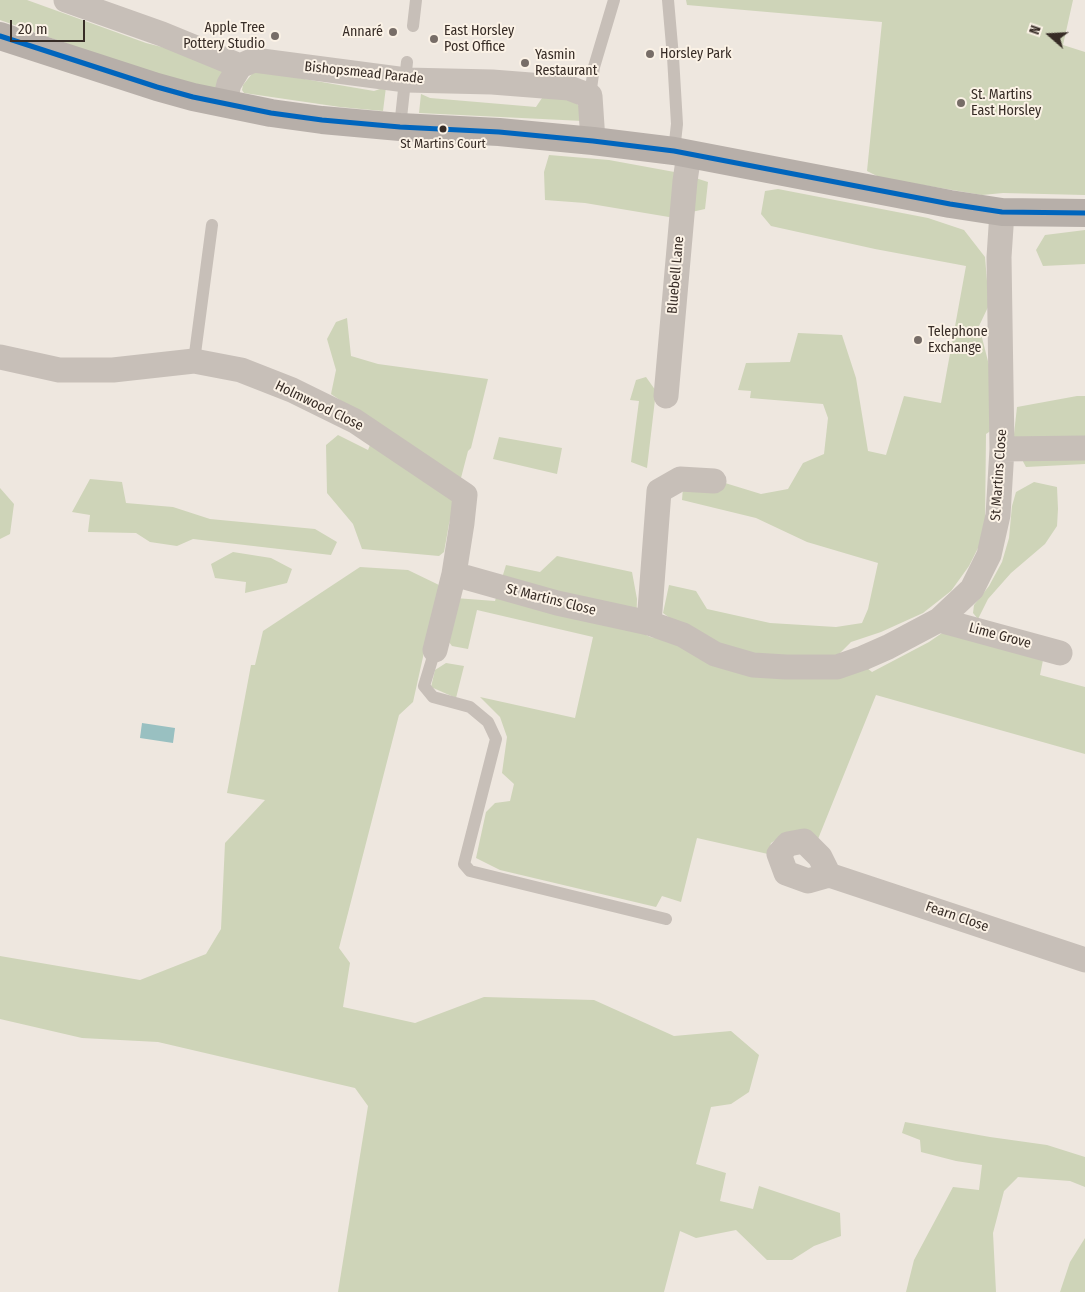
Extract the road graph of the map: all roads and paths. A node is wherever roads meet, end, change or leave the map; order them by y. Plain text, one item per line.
1 (66, 0) edge
2 (416, 0) edge
3 (614, 0) edge
4 (668, 0) edge
5 (413, 26) dead end
6 (0, 36) edge
7 (240, 66) junction
8 (406, 71) junction
9 (590, 96) junction
10 (224, 104) junction
11 (400, 127) junction
12 (593, 141) junction
13 (681, 152) junction
14 (1002, 212) junction
15 (1085, 212) edge
16 (212, 225) dead end
17 (0, 357) edge
18 (194, 361) junction
19 (666, 396) dead end
20 (1085, 448) edge
21 (1002, 449) junction
22 (714, 482) dead end
23 (454, 574) junction
24 (939, 620) junction
25 (649, 623) junction
26 (434, 650) joint
27 (1060, 653) dead end
28 (829, 875) dead end
29 (666, 919) dead end
30 (1085, 960) edge

1 - 7 street
2 - 5 lane
3 - 9 lane
4 - 13 lane
6 - 10 main road
7 - 8 street, Bishopsmead Parade
7 - 10 street
8 - 9 street, Bishopsmead Parade
8 - 11 lane
9 - 12 street
10 - 11 main road
11 - 12 main road
12 - 13 main road
13 - 14 main road
13 - 19 street, Bluebell Lane
14 - 15 main road
14 - 21 street, St Martins Close
16 - 18 lane
17 - 18 street, Holmwood Close
18 - 23 street, Holmwood Close
20 - 21 street
21 - 24 street, St Martins Close
22 - 25 street
23 - 25 street, St Martins Close
23 - 26 street, Holmwood Close
24 - 25 street, St Martins Close
24 - 27 street, Lime Grove
26 - 29 lane
28 - 30 street, Fearn Close

